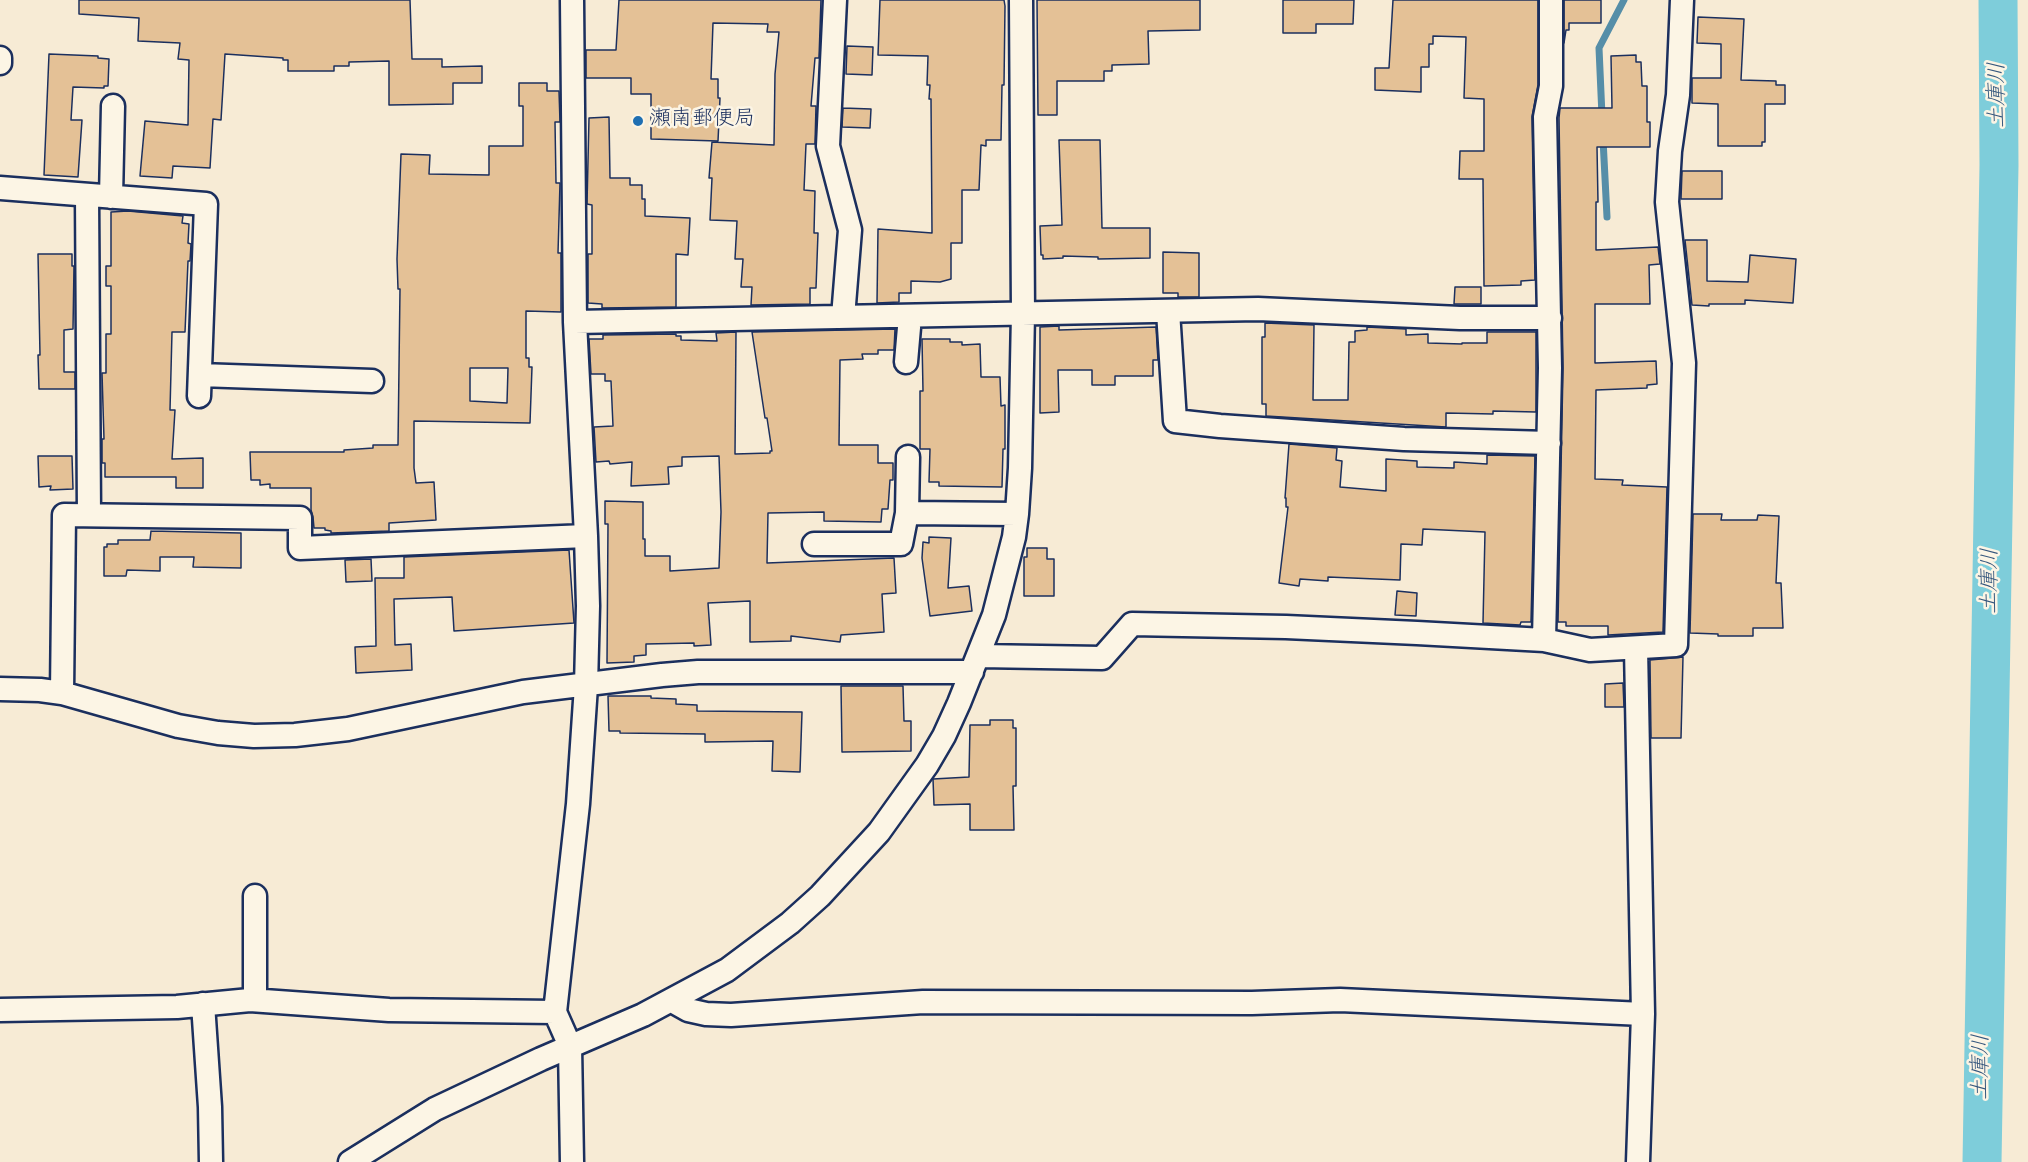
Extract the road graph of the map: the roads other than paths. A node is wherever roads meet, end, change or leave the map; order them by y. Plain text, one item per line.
1 (572, 0) edge
2 (835, 0) edge
3 (1021, 0) edge
4 (1551, 0) edge
5 (1682, 0) edge
6 (0, 58) edge
7 (0, 63) edge
8 (113, 106) dead end
9 (0, 188) edge
10 (87, 195) junction
11 (111, 196) junction
12 (1168, 311) junction
13 (1023, 313) junction
14 (910, 316) junction
15 (843, 317) junction
16 (1550, 318) junction
17 (575, 322) junction
18 (906, 362) dead end
19 (372, 381) dead end
20 (1549, 443) junction
21 (908, 458) dead end
22 (907, 513) junction
23 (1017, 514) junction
24 (89, 515) junction
25 (586, 536) junction
26 (814, 544) dead end
27 (1544, 640) junction
28 (1636, 648) junction
29 (975, 664) junction
30 (586, 686) junction
31 (0, 689) edge
32 (62, 693) junction
33 (255, 896) dead end
34 (255, 1000) junction
35 (672, 1001) junction
36 (203, 1004) junction
37 (0, 1010) edge
38 (555, 1012) junction
39 (1643, 1014) junction
40 (570, 1046) junction
41 (211, 1162) edge
42 (350, 1162) edge
43 (572, 1162) edge
44 (1638, 1162) edge

1 - 17 street
2 - 15 street
3 - 13 street
4 - 16 street
5 - 28 street
6 - 7 street
8 - 11 street
9 - 10 street
10 - 11 street
10 - 24 street
11 - 19 street
12 - 13 street
12 - 16 street
12 - 20 street
13 - 14 street
13 - 23 street
14 - 15 street
14 - 18 street
15 - 17 street
16 - 20 street
17 - 25 street
20 - 27 street
21 - 22 street
22 - 23 street
22 - 26 street
23 - 29 street
24 - 25 street
24 - 32 street
25 - 30 street
27 - 28 street
27 - 29 street
28 - 39 street
29 - 30 street
29 - 35 street
30 - 32 street
30 - 38 street
31 - 32 street
33 - 34 street
34 - 36 street
34 - 38 street
35 - 39 street
35 - 40 street
36 - 37 street
36 - 41 street
38 - 40 street
39 - 44 street
40 - 42 street
40 - 43 street

